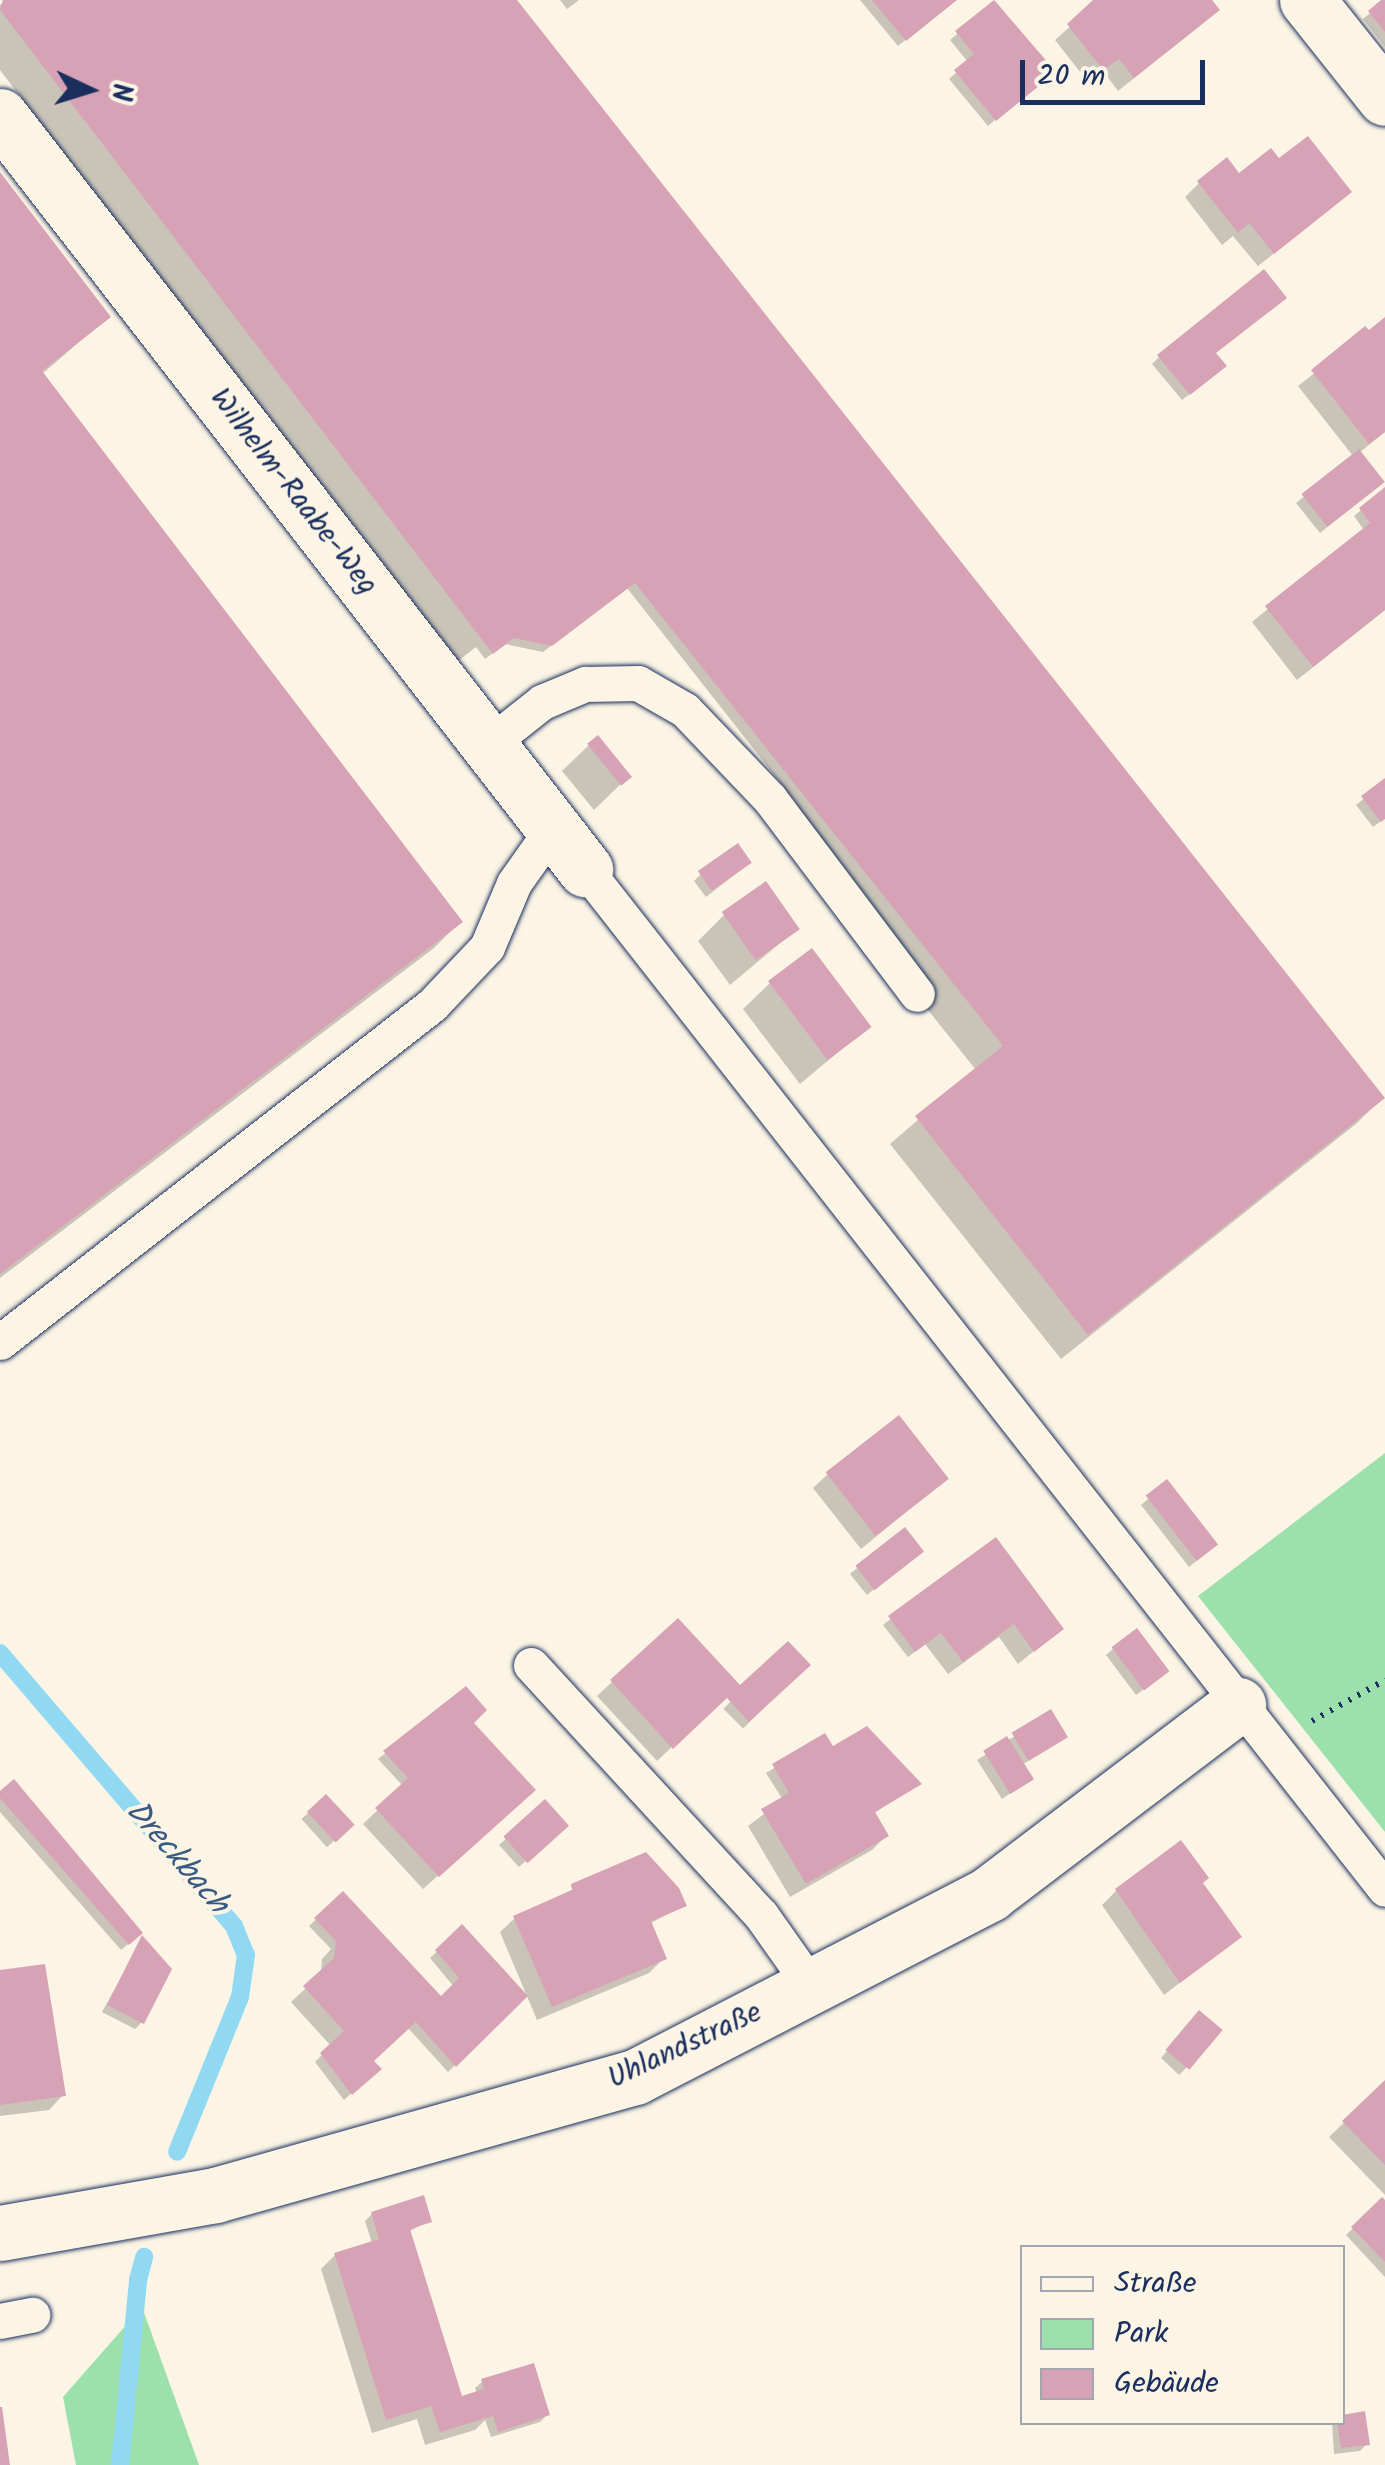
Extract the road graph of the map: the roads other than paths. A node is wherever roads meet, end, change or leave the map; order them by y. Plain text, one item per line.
1 (1307, 0) edge
2 (1385, 98) edge
3 (0, 116) edge
4 (489, 744) junction
5 (569, 848) junction
6 (917, 994) dead end
7 (0, 1342) edge
8 (530, 1665) dead end
9 (1255, 1724) junction
10 (1385, 1888) edge
11 (811, 1986) junction
12 (0, 2233) edge

1 - 2 street
3 - 4 street, Wilhelm-Raabe-Weg
4 - 5 street, Wilhelm-Raabe-Weg
4 - 6 lane
5 - 7 lane
5 - 9 lane
8 - 11 lane
9 - 10 lane
9 - 11 street, Uhlandstraße
11 - 12 street, Uhlandstraße

